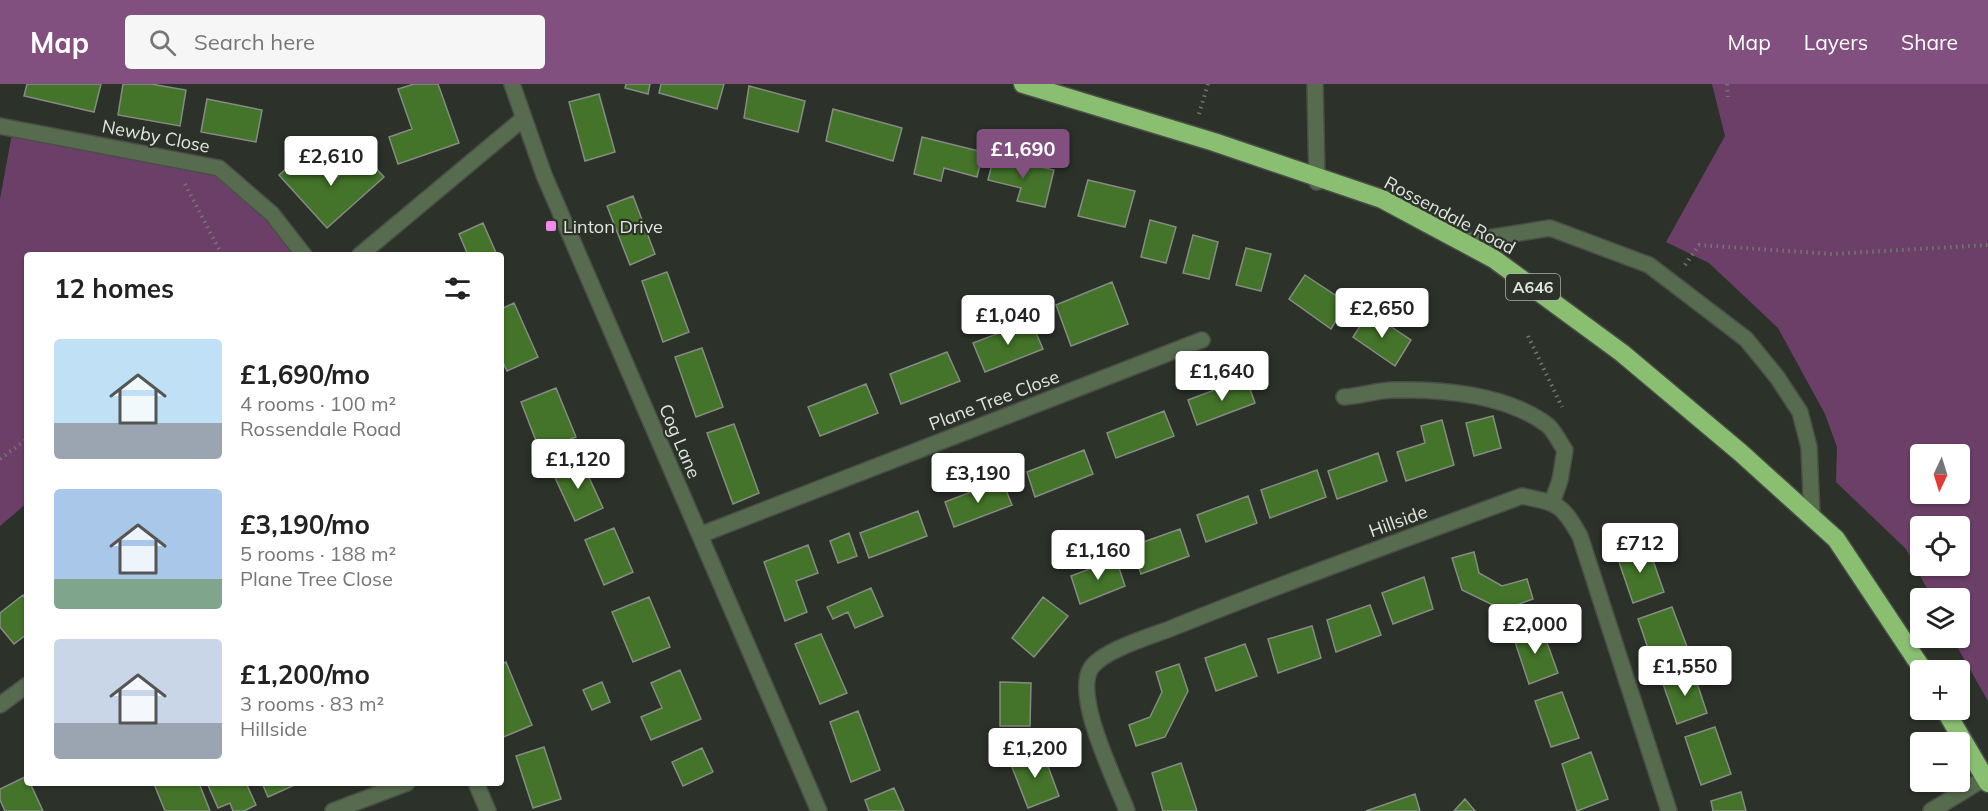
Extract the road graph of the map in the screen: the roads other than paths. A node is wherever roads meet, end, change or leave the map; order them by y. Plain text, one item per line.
1 (512, 84) edge
2 (1023, 84) edge
3 (1315, 84) edge
4 (524, 118) junction
5 (0, 126) edge
6 (1317, 180) junction
7 (1462, 242) junction
8 (302, 252) edge
9 (364, 252) edge
10 (1202, 340) dead end
11 (1344, 397) dead end
12 (1552, 503) junction
13 (1812, 517) junction
14 (700, 535) junction
15 (1916, 660) edge
16 (24, 687) edge
17 (0, 705) edge
18 (1951, 720) edge
19 (1986, 780) edge
20 (399, 786) edge
21 (477, 786) edge
22 (333, 811) edge
23 (488, 811) edge
24 (819, 811) edge
25 (1128, 811) edge
26 (1669, 811) edge
27 (1931, 811) edge

1 - 4 street, Cog Lane
2 - 6 highway, Rossendale Road / A646
3 - 6 street
4 - 9 street
4 - 14 street, Cog Lane
5 - 8 street, Newby Close
6 - 7 highway, Rossendale Road / A646
7 - 13 highway, Rossendale Road / A646
7 - 13 street
10 - 14 street, Plane Tree Close
11 - 12 street
12 - 25 street, Hillside
12 - 26 street
13 - 15 highway, Rossendale Road / A646
14 - 24 street, Cog Lane
16 - 17 street
18 - 19 highway
19 - 27 street
20 - 22 street
21 - 23 street

